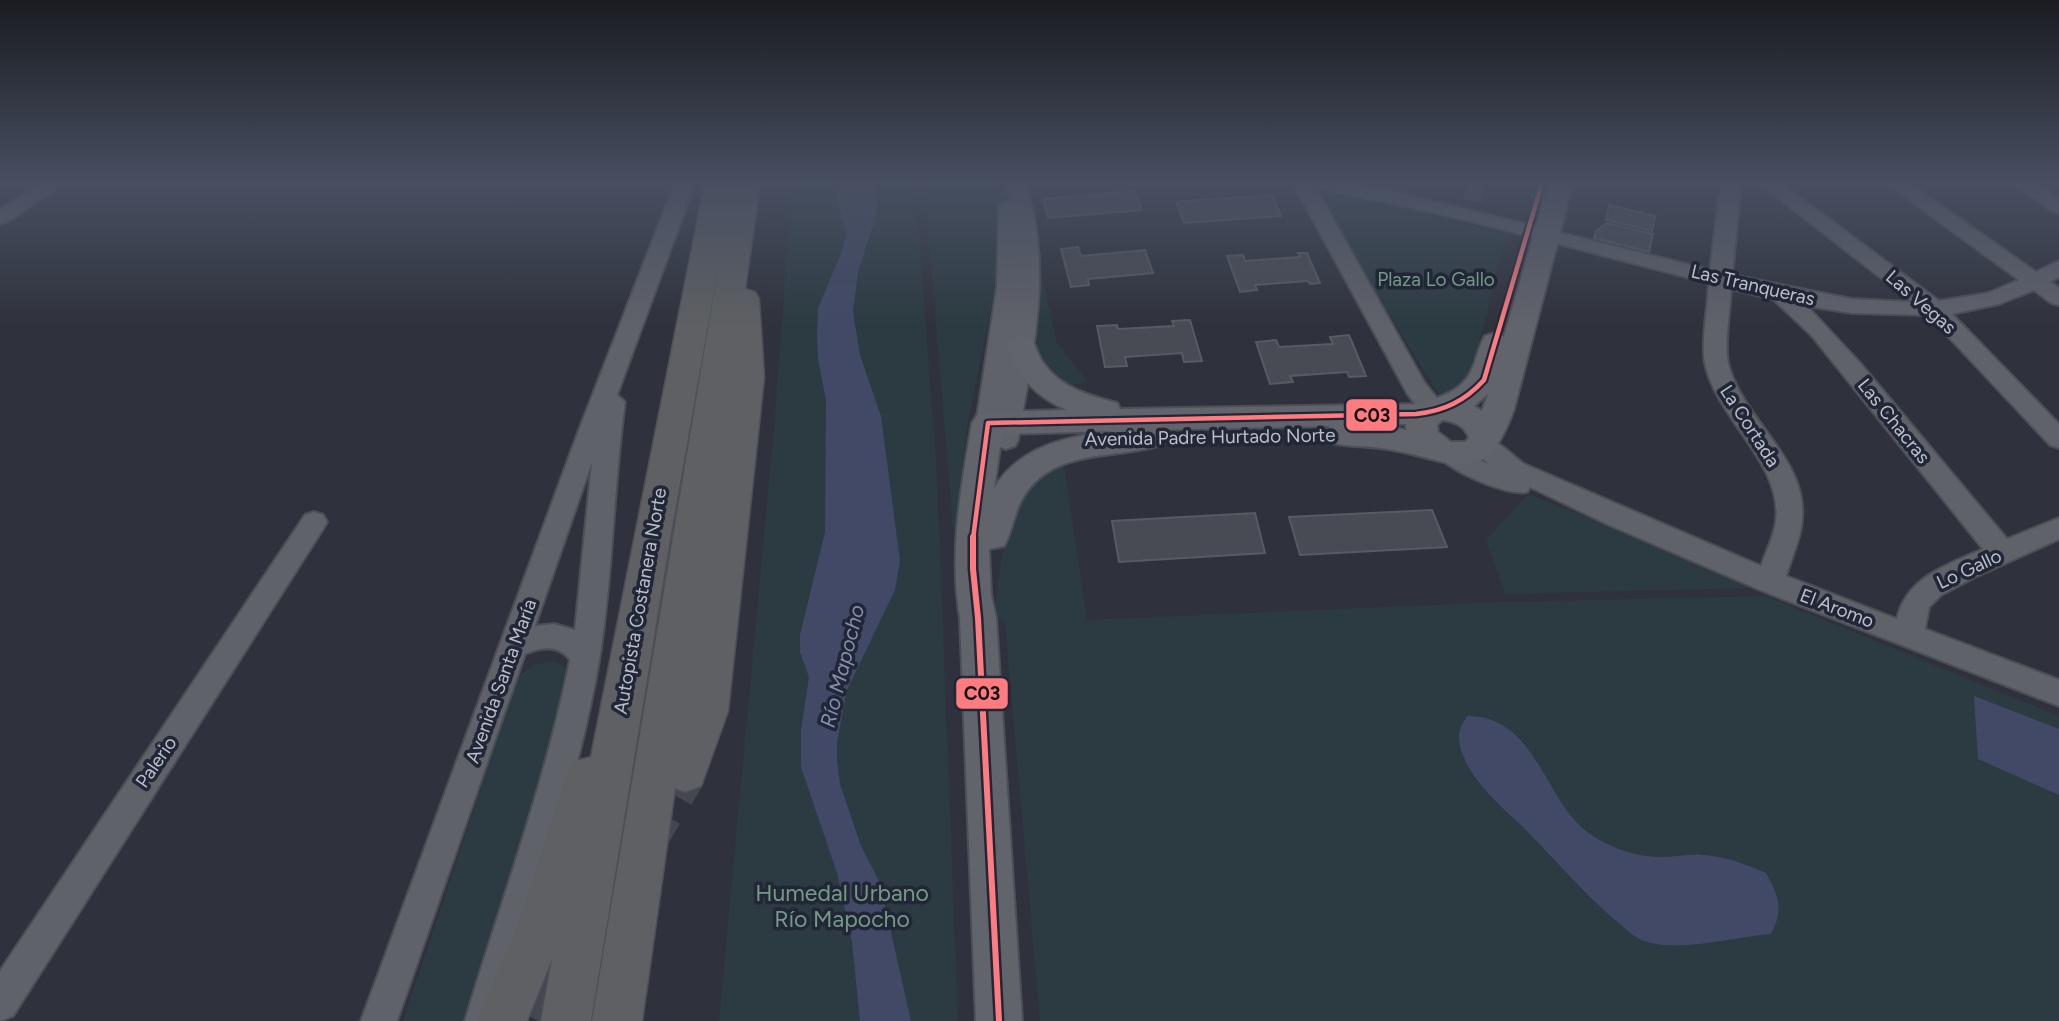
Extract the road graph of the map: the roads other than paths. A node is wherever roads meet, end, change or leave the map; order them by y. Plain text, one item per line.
1 (667, 231) edge
2 (710, 231) edge
3 (738, 231) edge
4 (1010, 231) edge
5 (1026, 231) edge
6 (1329, 231) edge
7 (1529, 231) edge
8 (1726, 231) edge
9 (1832, 231) edge
10 (1965, 231) edge
11 (1538, 233) junction
12 (736, 246) junction
13 (2059, 268) edge
14 (1721, 278) junction
15 (2037, 281) junction
16 (1780, 293) junction
17 (2059, 298) edge
18 (1933, 307) junction
19 (626, 342) junction
20 (1021, 345) junction
21 (1436, 412) junction
22 (1155, 428) junction
23 (997, 431) junction
24 (2059, 439) edge
25 (1484, 442) junction
26 (1441, 449) junction
27 (1616, 517) junction
28 (314, 522) dead end
29 (2059, 528) edge
30 (992, 537) junction
31 (2003, 554) junction
32 (1770, 582) junction
33 (978, 618) junction
34 (1911, 636) junction
35 (514, 646) junction
36 (584, 660) junction
37 (624, 688) junction
38 (2059, 693) edge
39 (685, 772) tunnel mouth
40 (0, 1003) edge
41 (379, 1021) edge
42 (483, 1021) edge
43 (502, 1021) edge
44 (566, 1021) edge
45 (617, 1021) edge
46 (999, 1021) edge

1 - 19 street, Avenida Santa María
2 - 37 highway, Autopista Costanera Norte
3 - 12 highway, Autopista Costanera Norte
4 - 23 street
5 - 20 street
6 - 21 street
7 - 11 street, Las Tranqueras
8 - 14 street, La Cortada
9 - 18 street, Las Vegas
10 - 15 street
11 - 14 street, Las Tranqueras
11 - 21 main road
11 - 25 main road
12 - 39 highway
12 - 45 highway, Autopista Costanera Norte
13 - 15 street, Las Tranqueras
14 - 16 street, Las Tranqueras
14 - 32 street, La Cortada
15 - 17 street
15 - 18 street, Las Tranqueras
16 - 18 street, Las Tranqueras
16 - 31 street, Las Chacras
18 - 24 street, Las Vegas
19 - 35 street, Avenida Santa María
19 - 36 street, Avenida Santa María
20 - 22 main road
20 - 23 street
21 - 22 main road, Avenida Padre Hurtado Norte
21 - 25 main road
21 - 26 main road
22 - 23 main road, Avenida Padre Hurtado Norte
22 - 26 main road, Avenida Padre Hurtado Norte
22 - 30 main road
23 - 30 main road
23 - 33 main road
25 - 26 main road
25 - 27 street, El Aromo
26 - 27 street, El Aromo
27 - 32 street, El Aromo
28 - 40 street, Palerio
29 - 31 street, Lo Gallo
30 - 33 main road
31 - 34 street, Lo Gallo
32 - 34 street, El Aromo
33 - 46 main road
34 - 38 street, El Aromo
35 - 36 street
35 - 41 street, Avenida Santa María
36 - 42 street, Avenida Santa María
37 - 43 highway
37 - 44 highway, Autopista Costanera Norte

